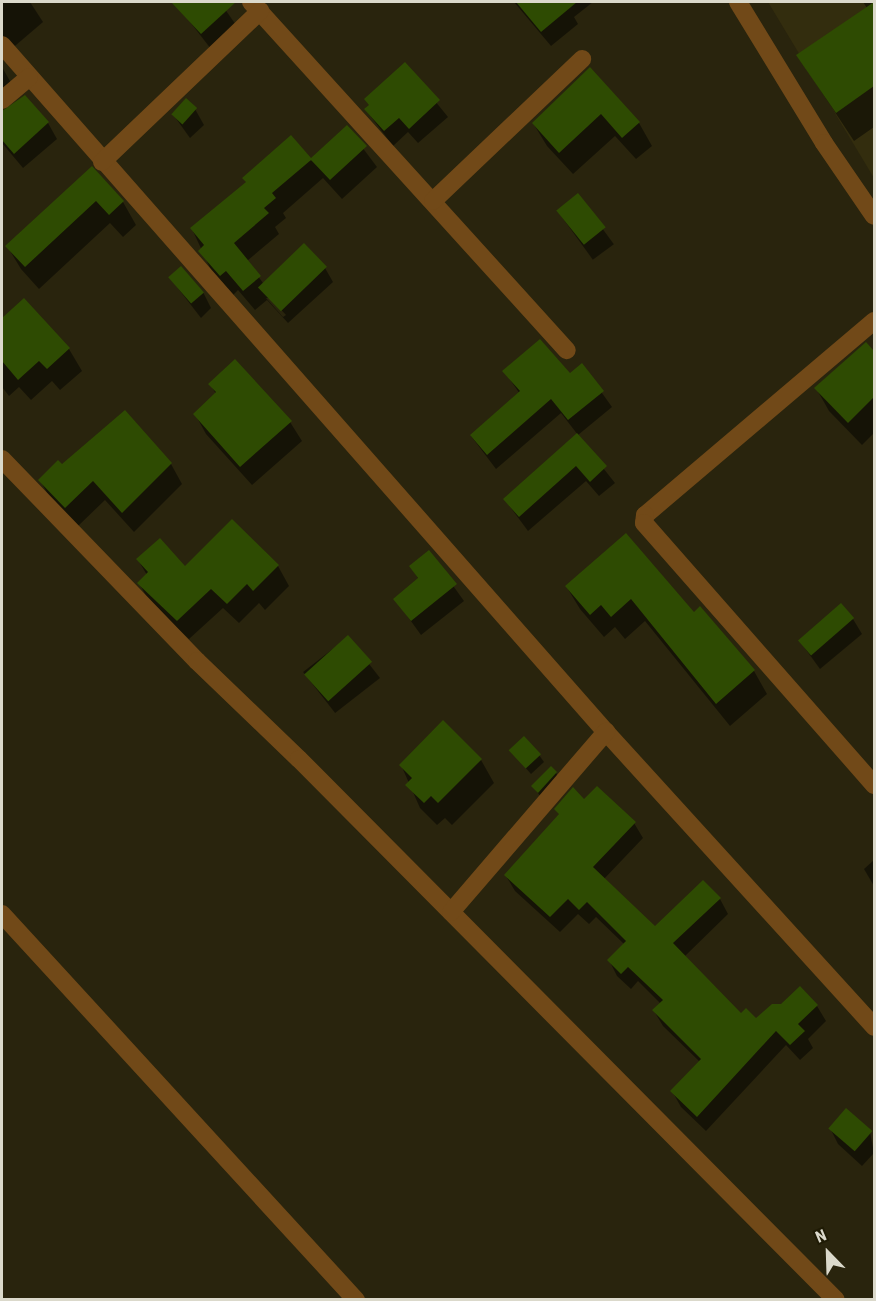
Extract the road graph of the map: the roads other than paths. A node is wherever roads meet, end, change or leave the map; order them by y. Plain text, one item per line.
1 (738, 2) edge
2 (256, 7) edge
3 (2, 45) edge
4 (582, 59) dead end
5 (29, 77) junction
6 (2, 100) edge
7 (102, 162) junction
8 (433, 201) junction
9 (874, 216) edge
10 (874, 321) edge
11 (567, 350) dead end
12 (2, 459) edge
13 (606, 732) junction
14 (874, 785) edge
15 (451, 912) junction
16 (2, 914) edge
17 (874, 1027) edge
18 (356, 1299) edge
19 (836, 1299) edge

1 - 9 street
2 - 7 street
2 - 8 street
3 - 5 street
4 - 8 street
5 - 6 street
5 - 7 street
7 - 13 street
8 - 11 street
10 - 14 street
12 - 15 street
13 - 15 street
13 - 17 street
15 - 19 street
16 - 18 street

